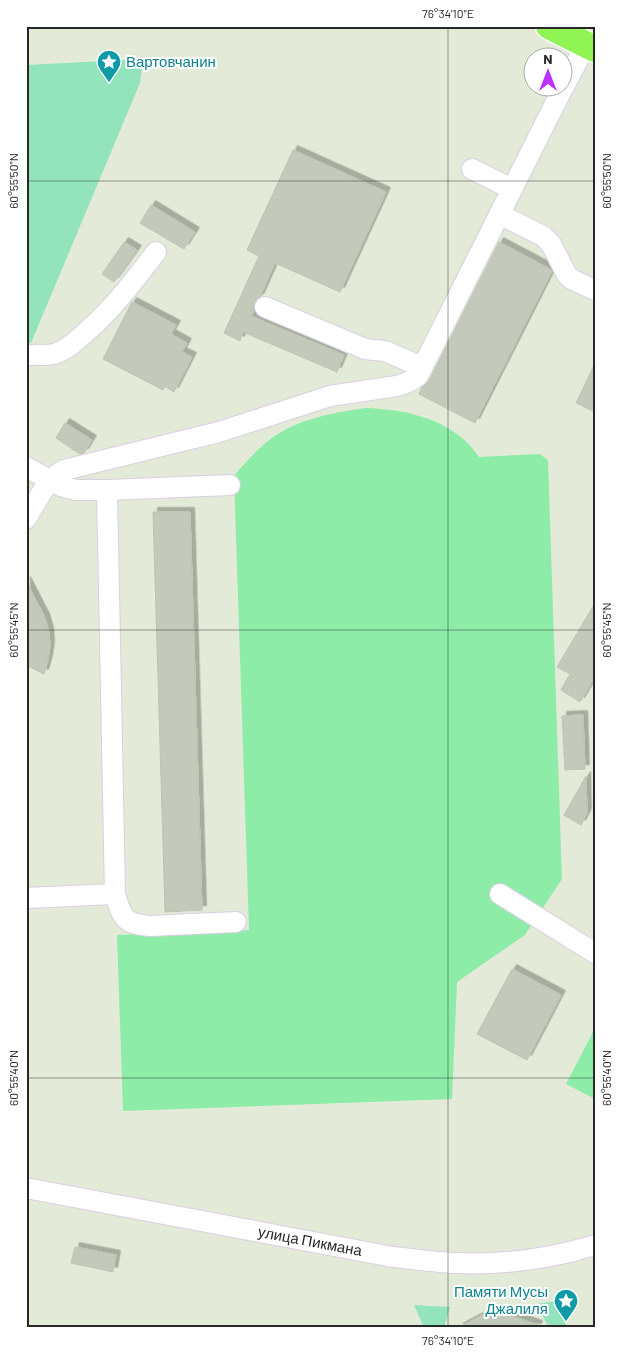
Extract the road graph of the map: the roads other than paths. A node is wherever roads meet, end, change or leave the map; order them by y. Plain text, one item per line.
1 (549, 26) edge
2 (590, 46) edge
3 (574, 71) edge
4 (558, 98) edge
5 (472, 169) dead end
6 (512, 189) junction
7 (499, 214) junction
8 (156, 252) dead end
9 (595, 290) edge
10 (265, 307) dead end
11 (26, 356) edge
12 (422, 367) junction
13 (26, 467) edge
14 (50, 481) junction
15 (230, 485) dead end
16 (107, 490) junction
17 (26, 519) edge
18 (115, 894) junction
19 (500, 894) dead end
20 (26, 898) edge
21 (236, 922) dead end
22 (595, 952) edge
23 (26, 1188) edge
24 (595, 1245) edge

1 - 2 main road
2 - 3 street
4 - 6 street
5 - 6 street
6 - 7 street
7 - 9 street
7 - 12 street
8 - 11 street
10 - 12 street
12 - 14 street
13 - 14 street
14 - 16 street
14 - 17 street
15 - 16 street
16 - 18 street
18 - 20 street
18 - 21 street
19 - 22 street
23 - 24 street, улица Пикмана

